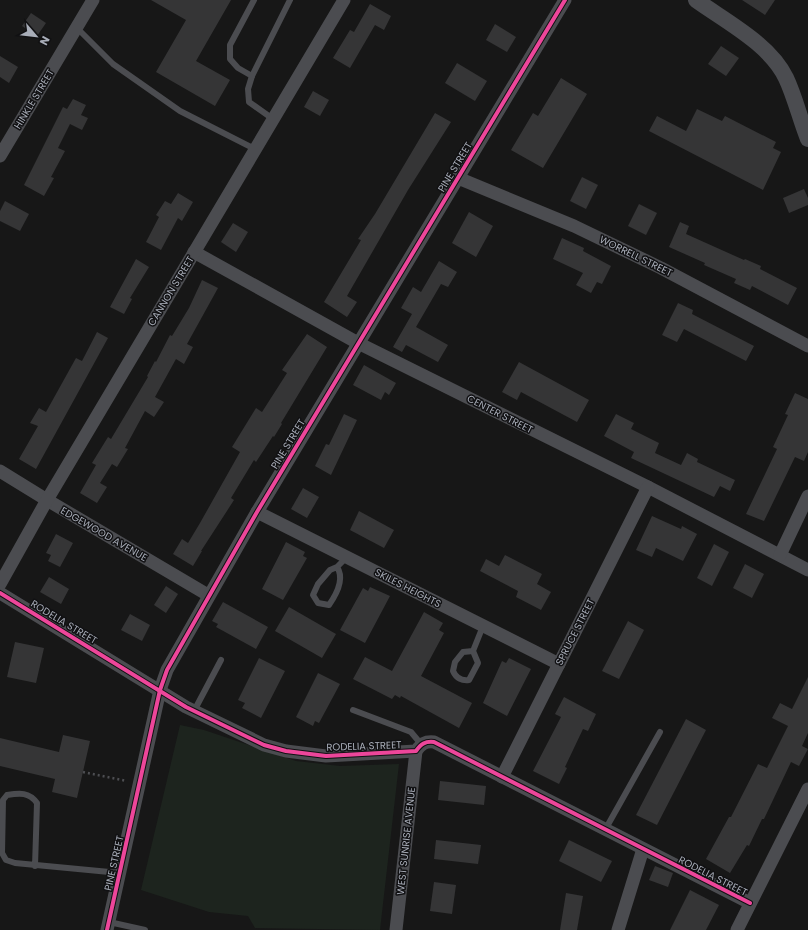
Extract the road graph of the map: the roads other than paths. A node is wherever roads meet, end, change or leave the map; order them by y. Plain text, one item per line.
1 (93, 0) edge
2 (254, 0) edge
3 (290, 0) edge
4 (344, 0) edge
5 (565, 0) edge
6 (696, 0) edge
7 (77, 28) junction
8 (252, 76) junction
9 (273, 118) junction
10 (808, 139) edge
11 (4, 141) edge
12 (255, 149) junction
13 (0, 156) edge
14 (458, 178) junction
15 (194, 252) junction
16 (358, 343) junction
17 (808, 346) edge
18 (0, 471) edge
19 (648, 487) junction
20 (808, 496) edge
21 (46, 500) junction
22 (257, 512) junction
23 (780, 556) junction
24 (347, 557) junction
25 (337, 567) junction
26 (808, 570) edge
27 (0, 584) edge
28 (0, 593) edge
29 (208, 595) junction
30 (483, 626) junction
31 (473, 651) junction
32 (221, 660) dead end
33 (559, 664) junction
34 (160, 690) junction
35 (353, 710) dead end
36 (194, 711) junction
37 (660, 732) dead end
38 (419, 748) junction
39 (502, 777) junction
40 (808, 789) edge
41 (605, 830) junction
42 (643, 850) junction
43 (35, 866) junction
44 (120, 873) junction
45 (750, 903) junction
46 (108, 926) edge
47 (145, 930) edge
48 (396, 930) edge
49 (618, 930) edge
50 (737, 930) edge

1 - 7 street, HINKLE STREET
2 - 8 lane
3 - 8 lane
4 - 9 street, CANNON STREET
5 - 14 street, PINE STREET
6 - 10 street
7 - 11 street, HINKLE STREET
7 - 12 lane
8 - 9 lane
9 - 12 street, CANNON STREET
11 - 13 street, HINKLE STREET
12 - 15 street, CANNON STREET
14 - 16 street, PINE STREET
14 - 17 street, WORRELL STREET
15 - 16 street, CENTER STREET
15 - 21 street, CANNON STREET
16 - 19 street, CENTER STREET
16 - 22 street, PINE STREET
18 - 21 street, EDGEWOOD AVENUE
19 - 23 street, CENTER STREET
19 - 33 street, SPRUCE STREET
20 - 23 street
21 - 27 street, CANNON STREET
21 - 29 street, EDGEWOOD AVENUE
22 - 24 street, SKILES HEIGHTS
22 - 29 street, PINE STREET
23 - 26 street, CENTER STREET
24 - 25 lane
24 - 30 street, SKILES HEIGHTS
25 - 25 lane
28 - 34 street, RODELIA STREET
29 - 34 street, PINE STREET
30 - 31 lane
30 - 33 street, SKILES HEIGHTS
31 - 31 lane
32 - 36 lane
33 - 39 street, SPRUCE STREET
34 - 36 street, RODELIA STREET
34 - 44 street, PINE STREET
35 - 38 lane
36 - 38 street, RODELIA STREET
37 - 41 lane
38 - 39 street, RODELIA STREET
38 - 48 street, WEST SUNRISE AVENUE
39 - 41 street, RODELIA STREET
40 - 45 street
41 - 42 street, RODELIA STREET
42 - 45 street, RODELIA STREET
42 - 49 street
43 - 43 lane
43 - 44 lane
44 - 46 street, PINE STREET
45 - 50 street
46 - 47 lane

